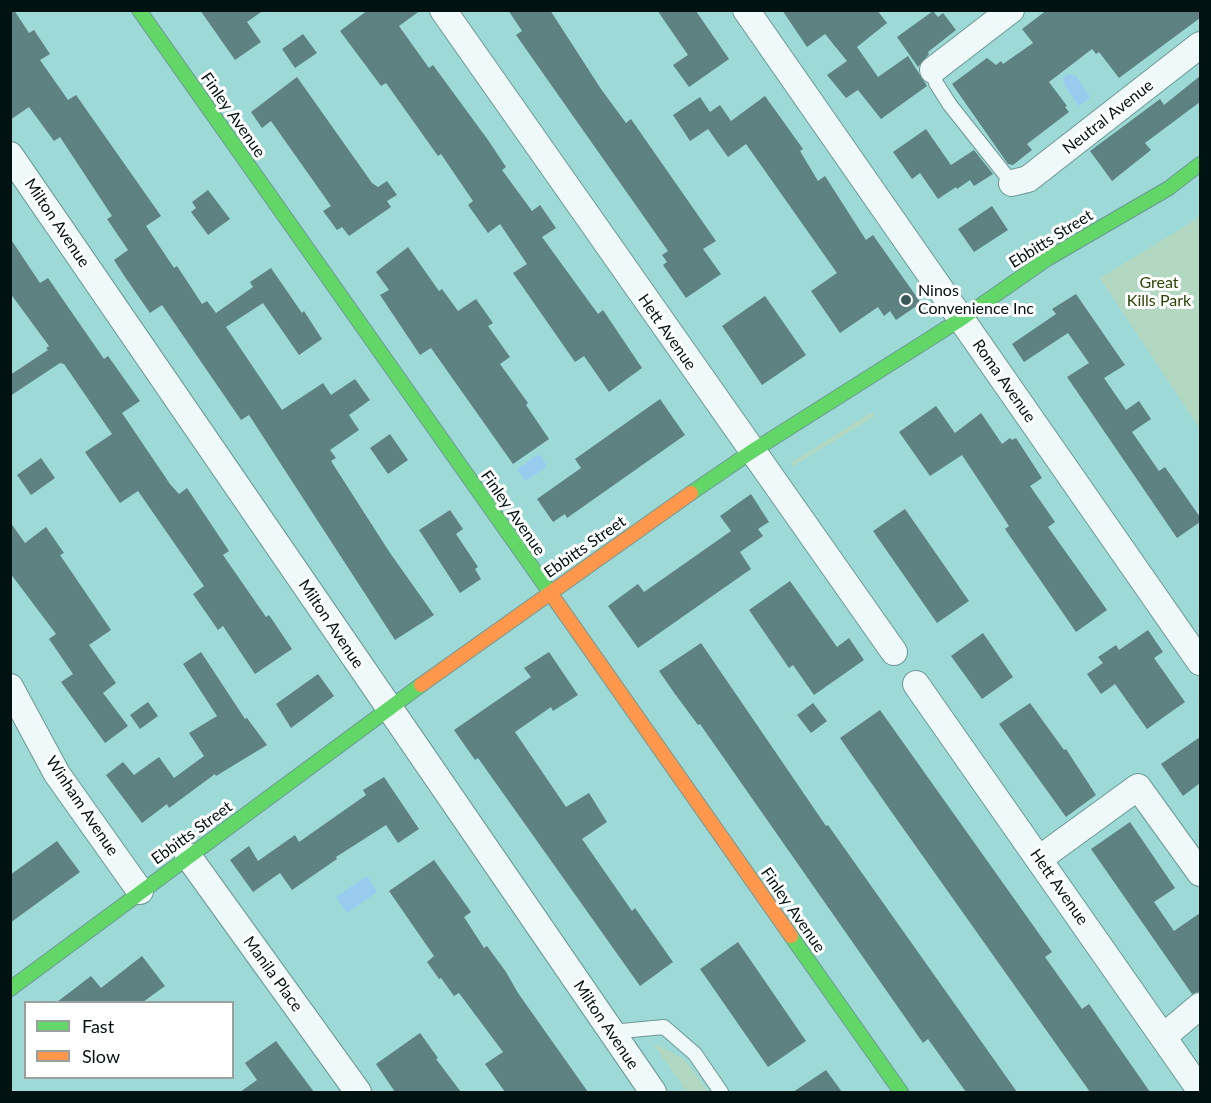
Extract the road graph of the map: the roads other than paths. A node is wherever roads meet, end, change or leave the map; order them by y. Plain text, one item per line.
1 (139, 10) edge
2 (443, 10) edge
3 (746, 10) edge
4 (1011, 10) edge
5 (1200, 45) edge
6 (933, 70) joint
7 (10, 155) edge
8 (1200, 164) edge
9 (1012, 183) joint
10 (961, 320) junction
11 (751, 452) junction
12 (549, 592) junction
13 (894, 652) dead end
14 (1200, 662) edge
15 (916, 684) dead end
16 (10, 687) edge
17 (389, 708) junction
18 (188, 856) junction
19 (1040, 859) junction
20 (1200, 873) edge
21 (140, 891) junction
22 (10, 990) edge
23 (1200, 1006) edge
24 (611, 1032) junction
25 (1163, 1037) junction
26 (1200, 1090) edge
27 (358, 1092) edge
28 (653, 1092) edge
29 (721, 1092) edge
30 (901, 1092) edge

1 - 12 street, Finley Avenue
2 - 11 street, Hett Avenue
3 - 10 street, Roma Avenue
4 - 6 street
5 - 9 street, Neutral Avenue
6 - 9 lane
7 - 17 street, Milton Avenue
8 - 10 street, Ebbitts Street
10 - 11 street, Ebbitts Street
10 - 14 street, Roma Avenue
11 - 12 street, Ebbitts Street
11 - 13 street, Hett Avenue
12 - 17 street, Ebbitts Street
12 - 30 street, Finley Avenue
15 - 19 street, Hett Avenue
16 - 21 street, Winham Avenue
17 - 18 street, Ebbitts Street
17 - 24 street, Milton Avenue
18 - 21 street, Ebbitts Street
18 - 27 street, Manila Place
19 - 20 street
19 - 25 street, Hett Avenue
21 - 22 street, Ebbitts Street
23 - 25 street
24 - 28 street, Milton Avenue
24 - 29 lane
25 - 26 street, Hett Avenue

